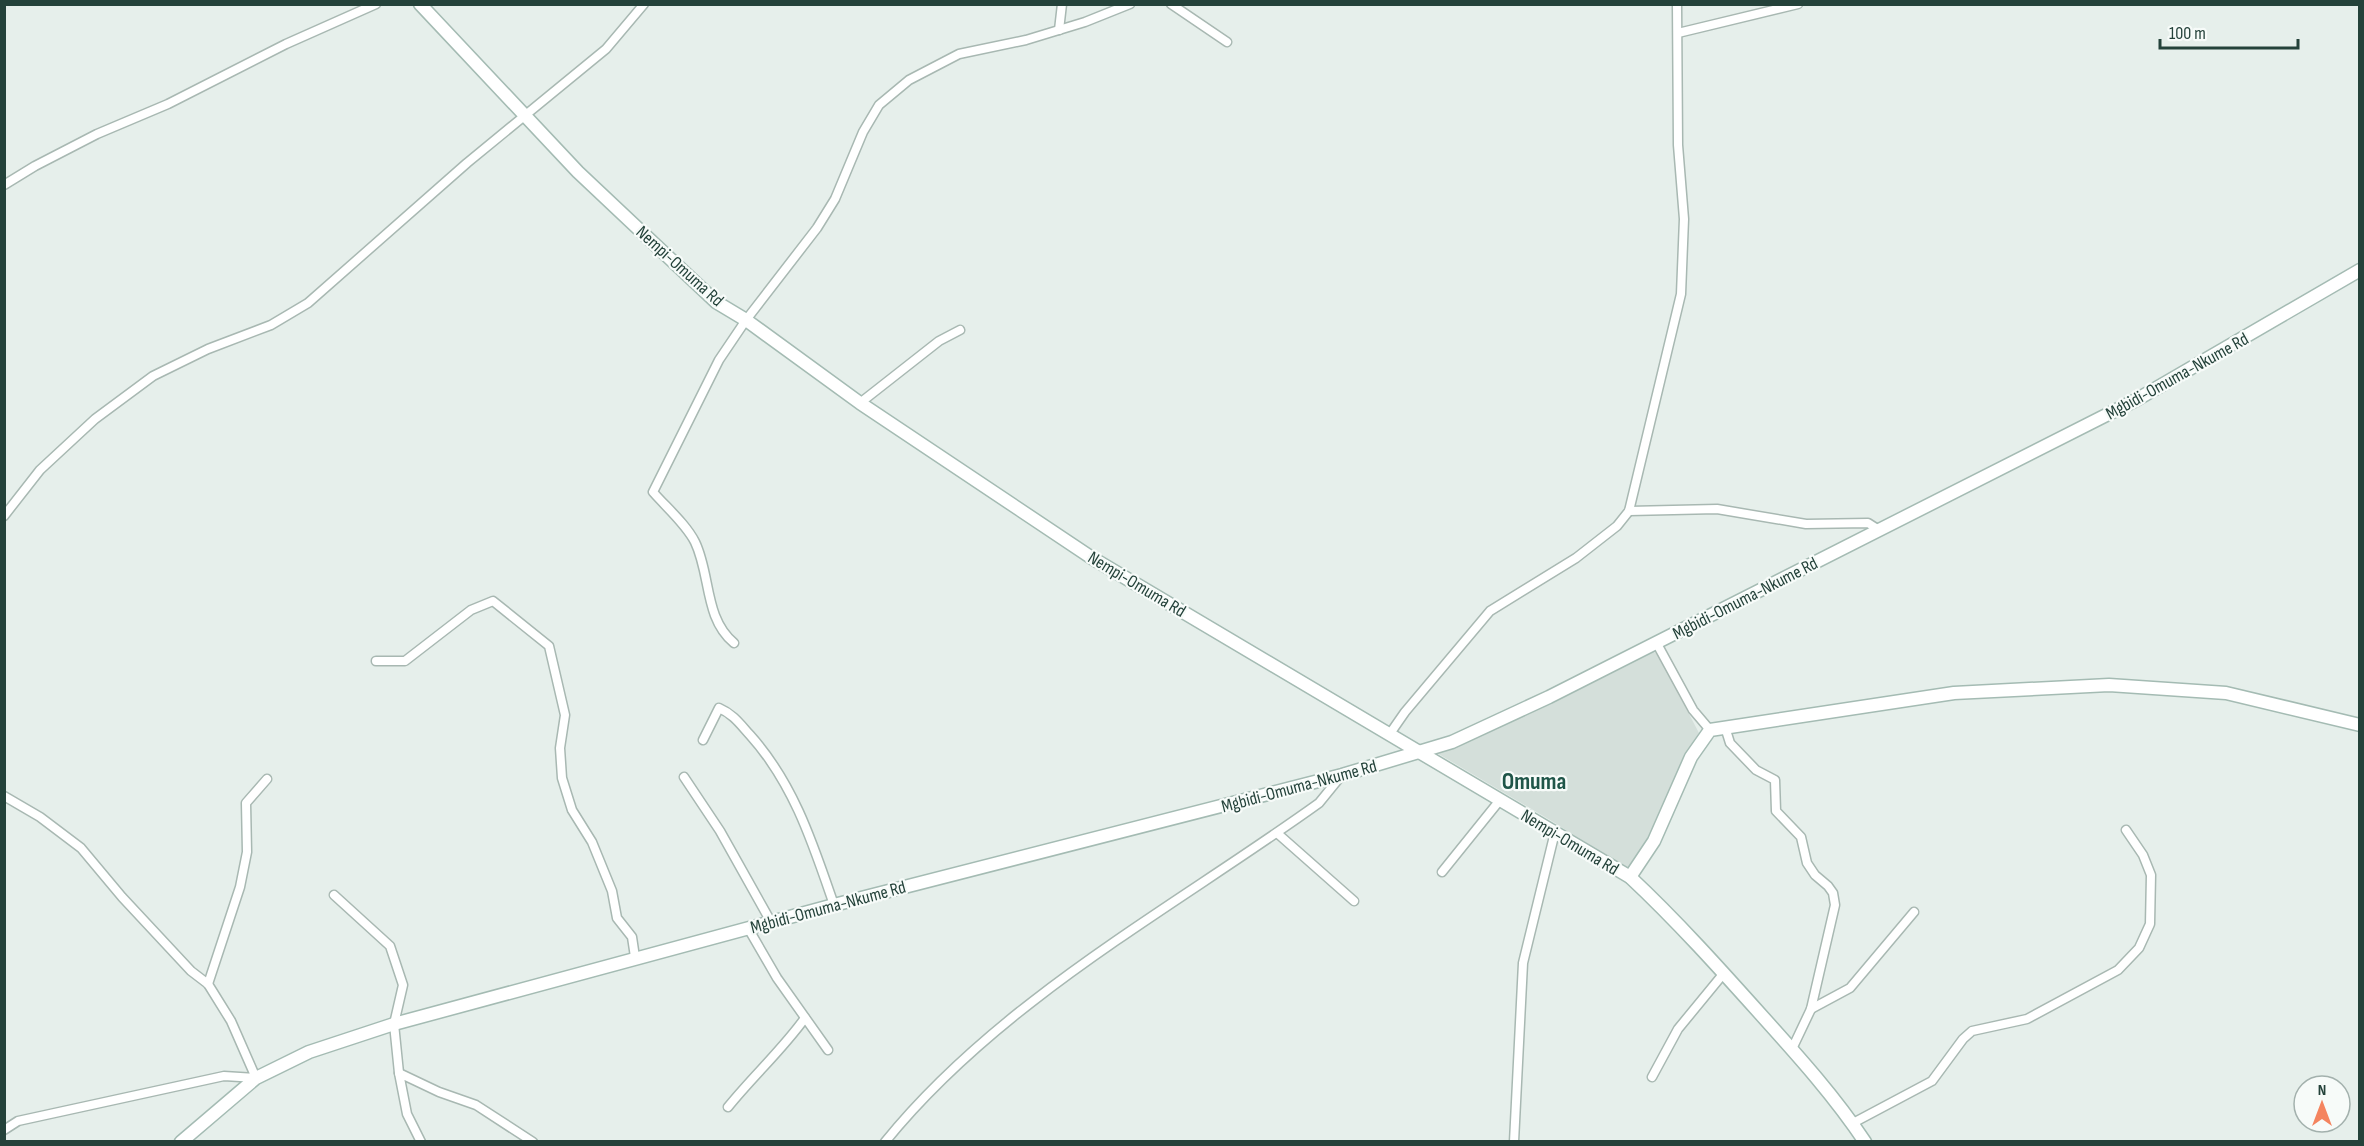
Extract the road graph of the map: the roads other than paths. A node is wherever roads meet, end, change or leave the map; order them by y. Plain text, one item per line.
1 (376, 4) edge
2 (420, 4) edge
3 (645, 4) edge
4 (1062, 4) edge
5 (1130, 4) edge
6 (1171, 4) edge
7 (1677, 4) edge
8 (1798, 4) edge
9 (1059, 30) junction
10 (1678, 33) junction
11 (1227, 42) dead end
12 (525, 115) junction
13 (4, 185) edge
14 (2360, 270) edge
15 (746, 320) junction
16 (960, 330) dead end
17 (860, 403) junction
18 (1629, 511) junction
19 (4, 516) edge
20 (1879, 530) junction
21 (1656, 642) junction
22 (734, 643) dead end
23 (376, 661) dead end
24 (2360, 725) edge
25 (1725, 727) junction
26 (1710, 730) junction
27 (1389, 735) junction
28 (703, 740) dead end
29 (1420, 752) junction
30 (1341, 775) junction
31 (684, 777) dead end
32 (267, 779) dead end
33 (4, 796) edge
34 (1500, 800) junction
35 (2126, 830) dead end
36 (1555, 832) junction
37 (1277, 833) junction
38 (1442, 872) dead end
39 (1629, 878) junction
40 (334, 895) dead end
41 (1354, 901) dead end
42 (834, 905) junction
43 (1914, 912) dead end
44 (771, 922) junction
45 (748, 928) junction
46 (635, 957) junction
47 (1724, 973) junction
48 (208, 984) junction
49 (1811, 1009) junction
50 (806, 1018) junction
51 (394, 1024) junction
52 (1792, 1049) junction
53 (828, 1050) dead end
54 (399, 1073) junction
55 (1652, 1077) dead end
56 (256, 1078) junction
57 (728, 1107) dead end
58 (1853, 1123) junction
59 (4, 1130) edge
60 (181, 1142) edge
61 (421, 1142) edge
62 (533, 1142) edge
63 (885, 1142) edge
64 (1514, 1142) edge
65 (1865, 1142) edge

1 - 13 street
2 - 12 street, Nempi-Omuma Rd
3 - 12 street
4 - 9 street
5 - 9 street
6 - 11 street
7 - 10 street
8 - 10 street
9 - 15 street
10 - 18 street
12 - 15 street, Nempi-Omuma Rd
12 - 19 street
14 - 20 street, Mgbidi-Omuma-Nkume Rd
15 - 17 street, Nempi-Omuma Rd
15 - 22 street
16 - 17 street
17 - 27 street, Nempi-Omuma Rd
18 - 20 street
18 - 27 street
20 - 21 street, Mgbidi-Omuma-Nkume Rd
21 - 26 street
21 - 29 street, Mgbidi-Omuma-Nkume Rd
23 - 46 street
24 - 25 street
25 - 26 street
25 - 49 street
26 - 39 street
27 - 29 street, Nempi-Omuma Rd
28 - 42 street
29 - 30 street, Mgbidi-Omuma-Nkume Rd
29 - 34 street, Nempi-Omuma Rd
30 - 37 street
30 - 42 street, Mgbidi-Omuma-Nkume Rd
31 - 44 street
32 - 48 street
33 - 48 street
34 - 36 street, Nempi-Omuma Rd
34 - 38 street
35 - 58 street
36 - 39 street, Nempi-Omuma Rd
36 - 64 street
37 - 41 street
37 - 63 street
39 - 47 street, Nempi-Omuma Rd
40 - 51 street
42 - 44 street, Mgbidi-Omuma-Nkume Rd
43 - 49 street
44 - 45 street, Mgbidi-Omuma-Nkume Rd
45 - 46 street, Mgbidi-Omuma-Nkume Rd
45 - 50 street
46 - 51 street, Mgbidi-Omuma-Nkume Rd
47 - 52 street, Nempi-Omuma Rd
47 - 55 street
48 - 56 street
49 - 52 street
50 - 53 street
50 - 57 street
51 - 54 street
51 - 56 street, Mgbidi-Omuma-Nkume Rd
52 - 58 street, Nempi-Omuma Rd
54 - 61 street
54 - 62 street
56 - 59 street
56 - 60 street, Mgbidi-Omuma-Nkume Rd
58 - 65 street, Nempi-Omuma Rd

